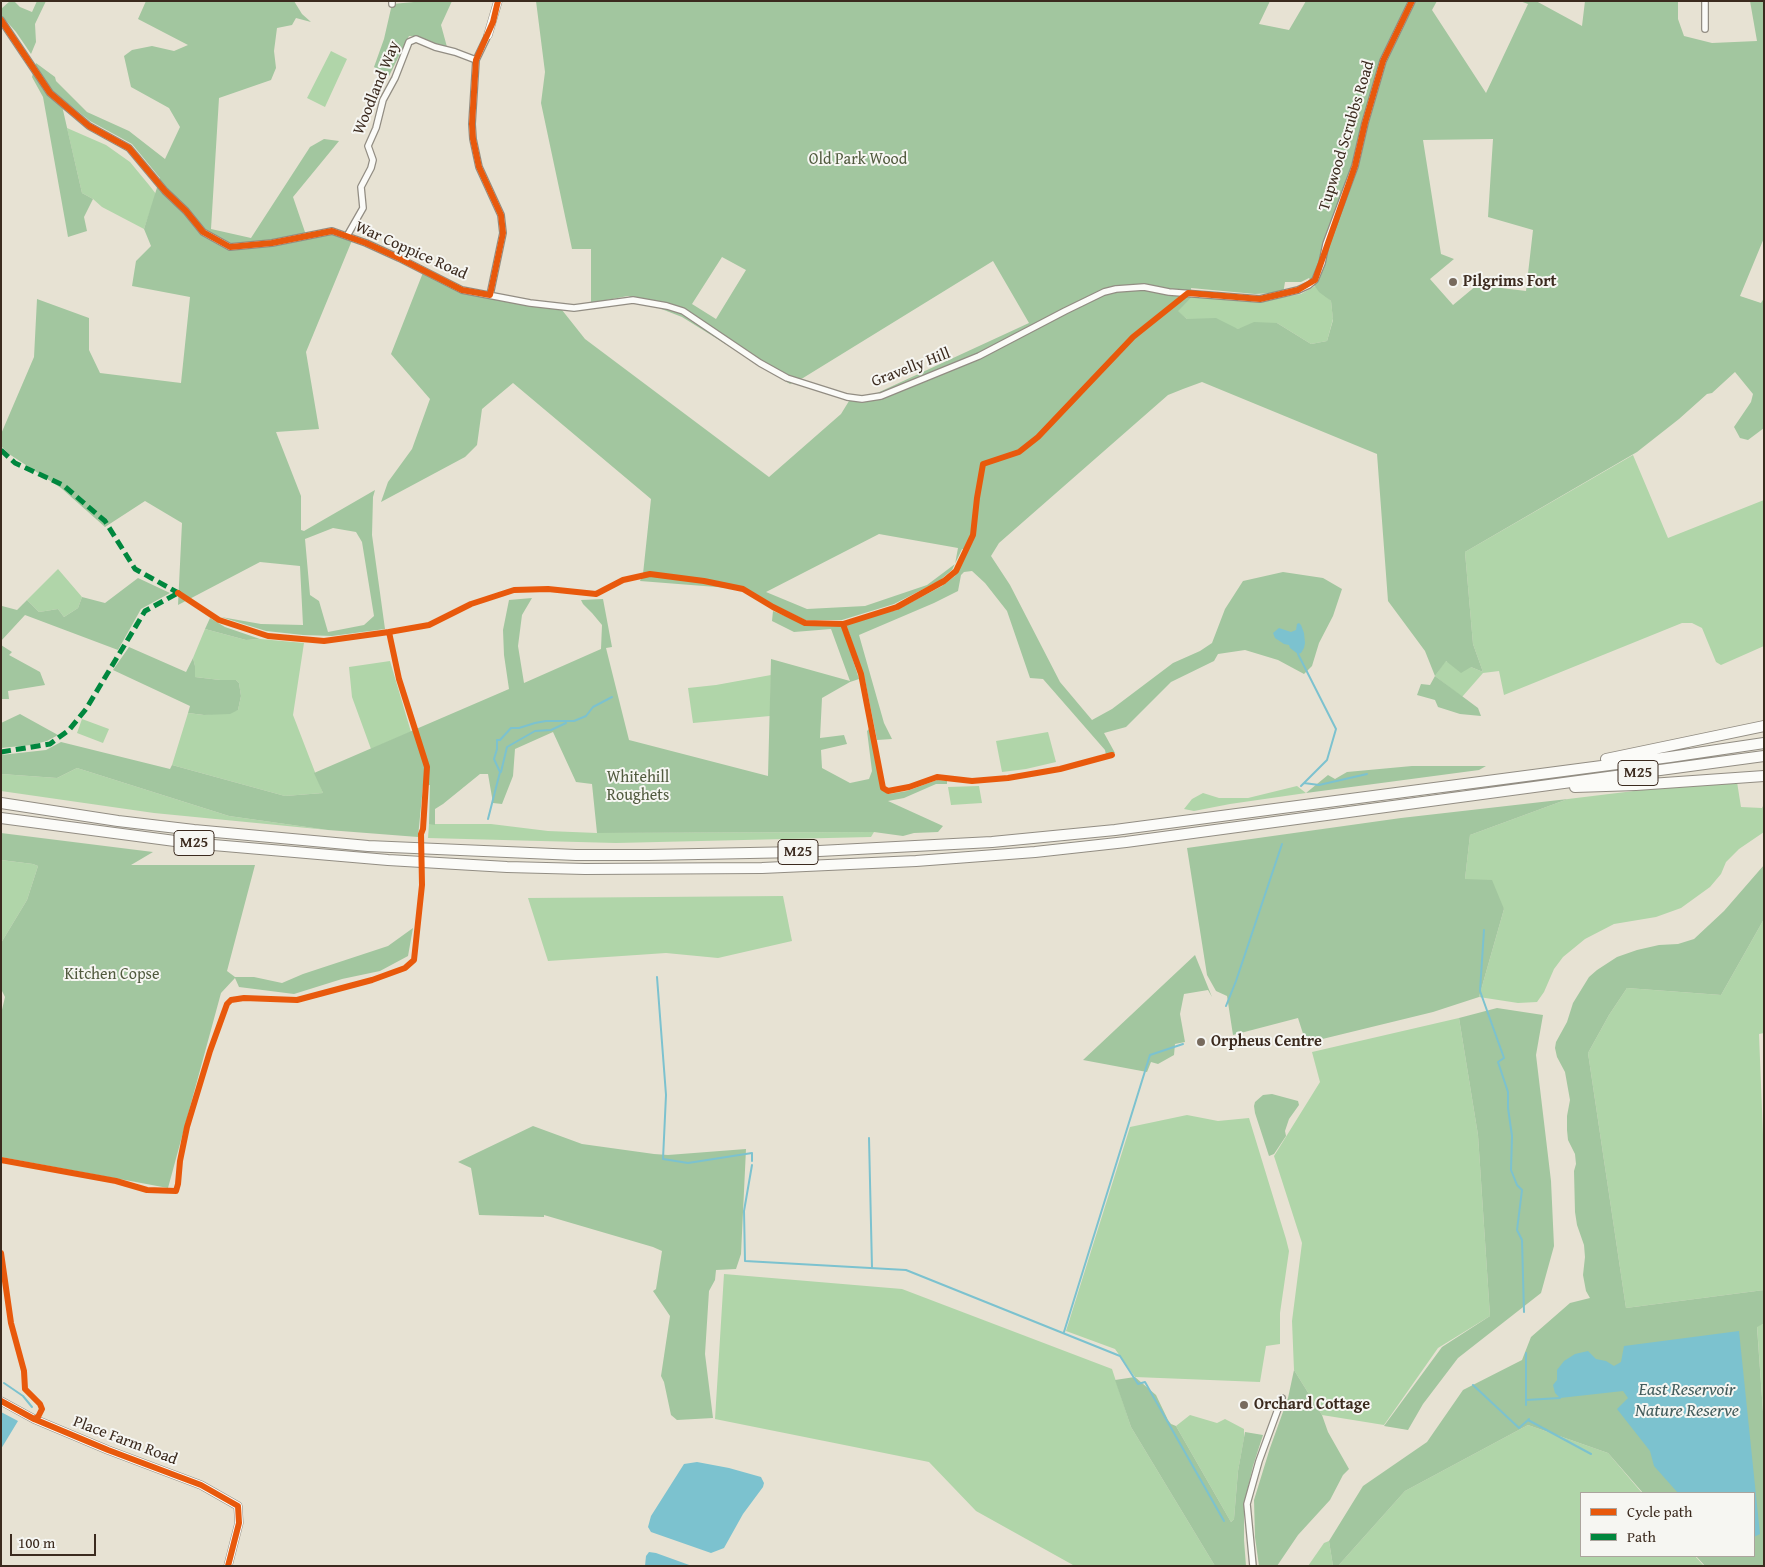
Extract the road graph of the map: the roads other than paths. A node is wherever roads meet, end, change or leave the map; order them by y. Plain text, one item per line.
1 (498, 1) edge
2 (1412, 1) edge
3 (1705, 1) edge
4 (1, 20) edge
5 (1705, 29) dead end
6 (488, 35) joint
7 (476, 60) junction
8 (347, 236) junction
9 (1315, 280) joint
10 (490, 295) junction
11 (1764, 726) edge
12 (1764, 743) edge
13 (1764, 756) edge
14 (1534, 774) junction
15 (1764, 776) edge
16 (1513, 790) junction
17 (1, 803) edge
18 (1, 818) edge
19 (1282, 1398) dead end
20 (1, 1401) edge
21 (228, 1566) edge
22 (1253, 1566) edge

1 - 6 street
2 - 9 street, Tupwood Scrubbs Road
3 - 5 street
4 - 8 street, War Coppice Road
6 - 7 street
7 - 8 street, Woodland Way
7 - 10 street
8 - 10 street, War Coppice Road
9 - 10 street, Gravelly Hill
11 - 14 highway, M25
12 - 14 highway, M25
13 - 16 highway, M25
14 - 17 highway, M25
15 - 16 highway, M25
16 - 18 highway, M25
19 - 22 street
20 - 21 street, Place Farm Road

